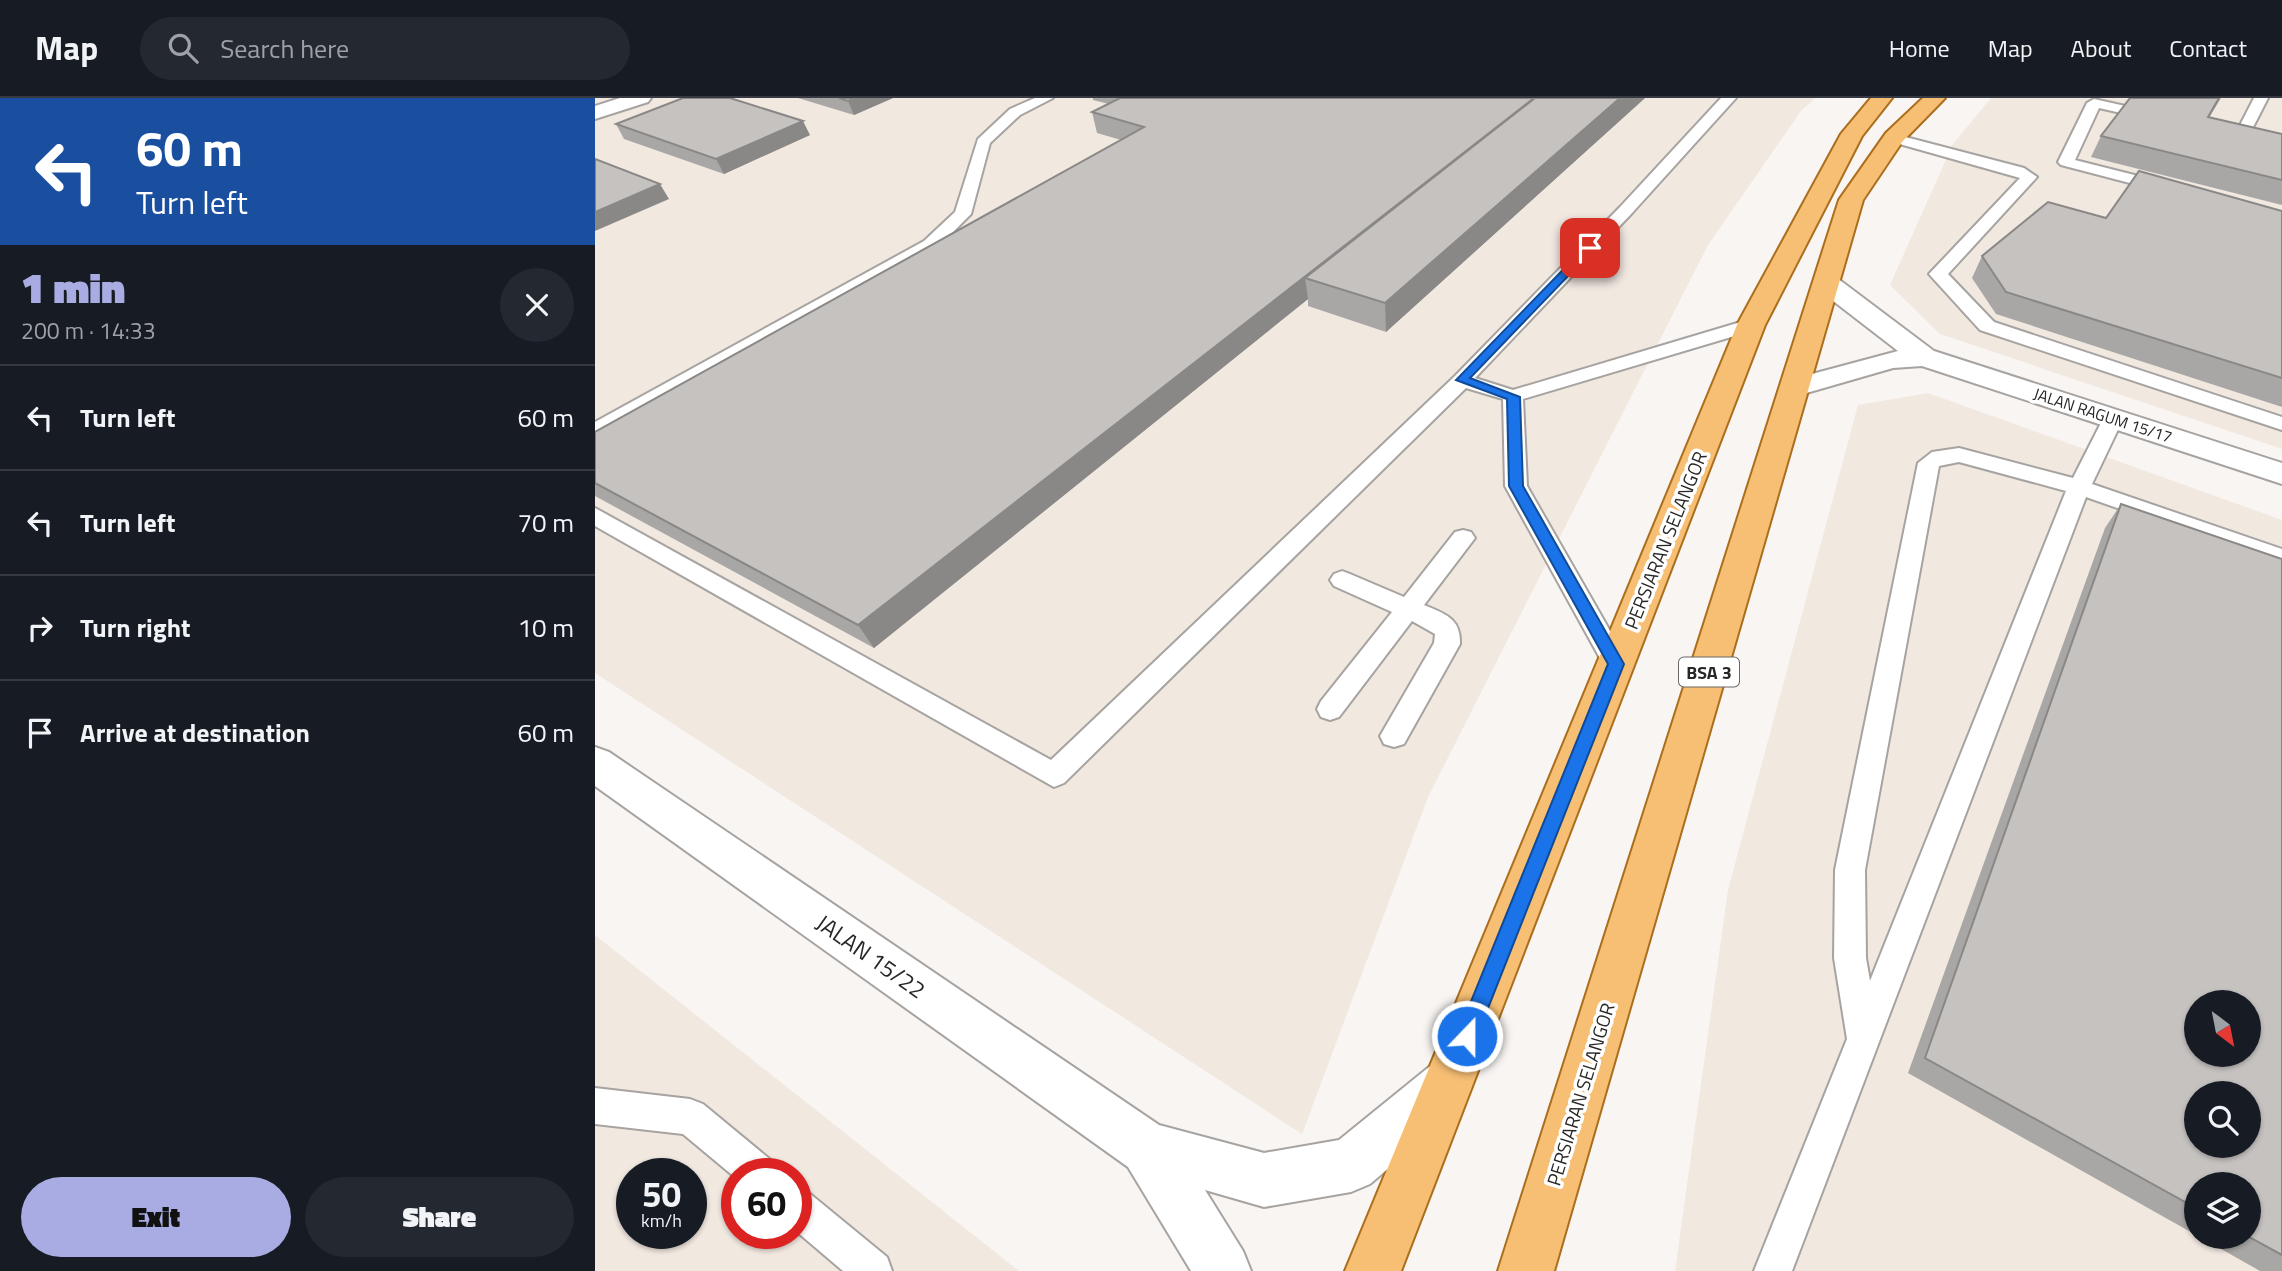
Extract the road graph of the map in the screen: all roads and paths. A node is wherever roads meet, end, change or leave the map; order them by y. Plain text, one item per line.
1 (603, 98) edge
2 (641, 98) edge
3 (1046, 98) edge
4 (1729, 98) edge
5 (1882, 98) edge
6 (1935, 98) edge
7 (2261, 98) edge
8 (2092, 100) edge
9 (595, 103) edge
10 (595, 113) edge
11 (2175, 121) edge
12 (2202, 127) edge
13 (1894, 138) junction
14 (2187, 193) edge
15 (1828, 284) junction
16 (1751, 325) junction
17 (1924, 357) junction
18 (1462, 380) junction
19 (1796, 387) junction
20 (1513, 397) junction
21 (2113, 419) junction
22 (2282, 424) edge
23 (595, 430) edge
24 (2282, 474) edge
25 (2079, 487) junction
26 (595, 516) edge
27 (1463, 538) dead end
28 (2282, 558) edge
29 (1342, 580) dead end
30 (1408, 608) junction
31 (1616, 664) junction
32 (1330, 709) dead end
33 (1394, 736) dead end
34 (595, 764) edge
35 (1863, 1037) junction
36 (1447, 1086) junction
37 (595, 1106) edge
38 (1147, 1148) junction
39 (739, 1158) edge
40 (812, 1220) edge
41 (873, 1271) edge
42 (1223, 1271) edge
43 (1373, 1271) edge
44 (1526, 1271) edge
45 (1773, 1271) edge

1 - 9 street
2 - 10 street
3 - 23 lane
4 - 18 lane
5 - 16 main road, PERSIARAN SELANGOR
6 - 13 main road, PERSIARAN SELANGOR / BSA 3
7 - 12 lane
8 - 11 lane
8 - 14 lane
13 - 15 main road, PERSIARAN SELANGOR / BSA 3
13 - 22 lane
15 - 17 street, JALAN RAGUM 15/17
15 - 19 main road, PERSIARAN SELANGOR / BSA 3
16 - 20 lane
16 - 31 main road, PERSIARAN SELANGOR
17 - 19 street, JALAN RAGUM 15/17
17 - 21 street, JALAN RAGUM 15/17
18 - 20 lane
18 - 26 lane
19 - 44 main road, PERSIARAN SELANGOR / BSA 3
20 - 31 lane
21 - 24 street, JALAN RAGUM 15/17
21 - 25 lane
25 - 28 lane
25 - 35 lane
25 - 35 lane
27 - 30 lane
29 - 30 lane
30 - 32 lane
30 - 33 lane
31 - 36 main road, PERSIARAN SELANGOR
34 - 38 street, JALAN 15/22
35 - 45 lane
36 - 38 street, JALAN 15/22
36 - 43 main road, PERSIARAN SELANGOR
37 - 39 lane
38 - 42 street, JALAN 15/22
40 - 41 lane

